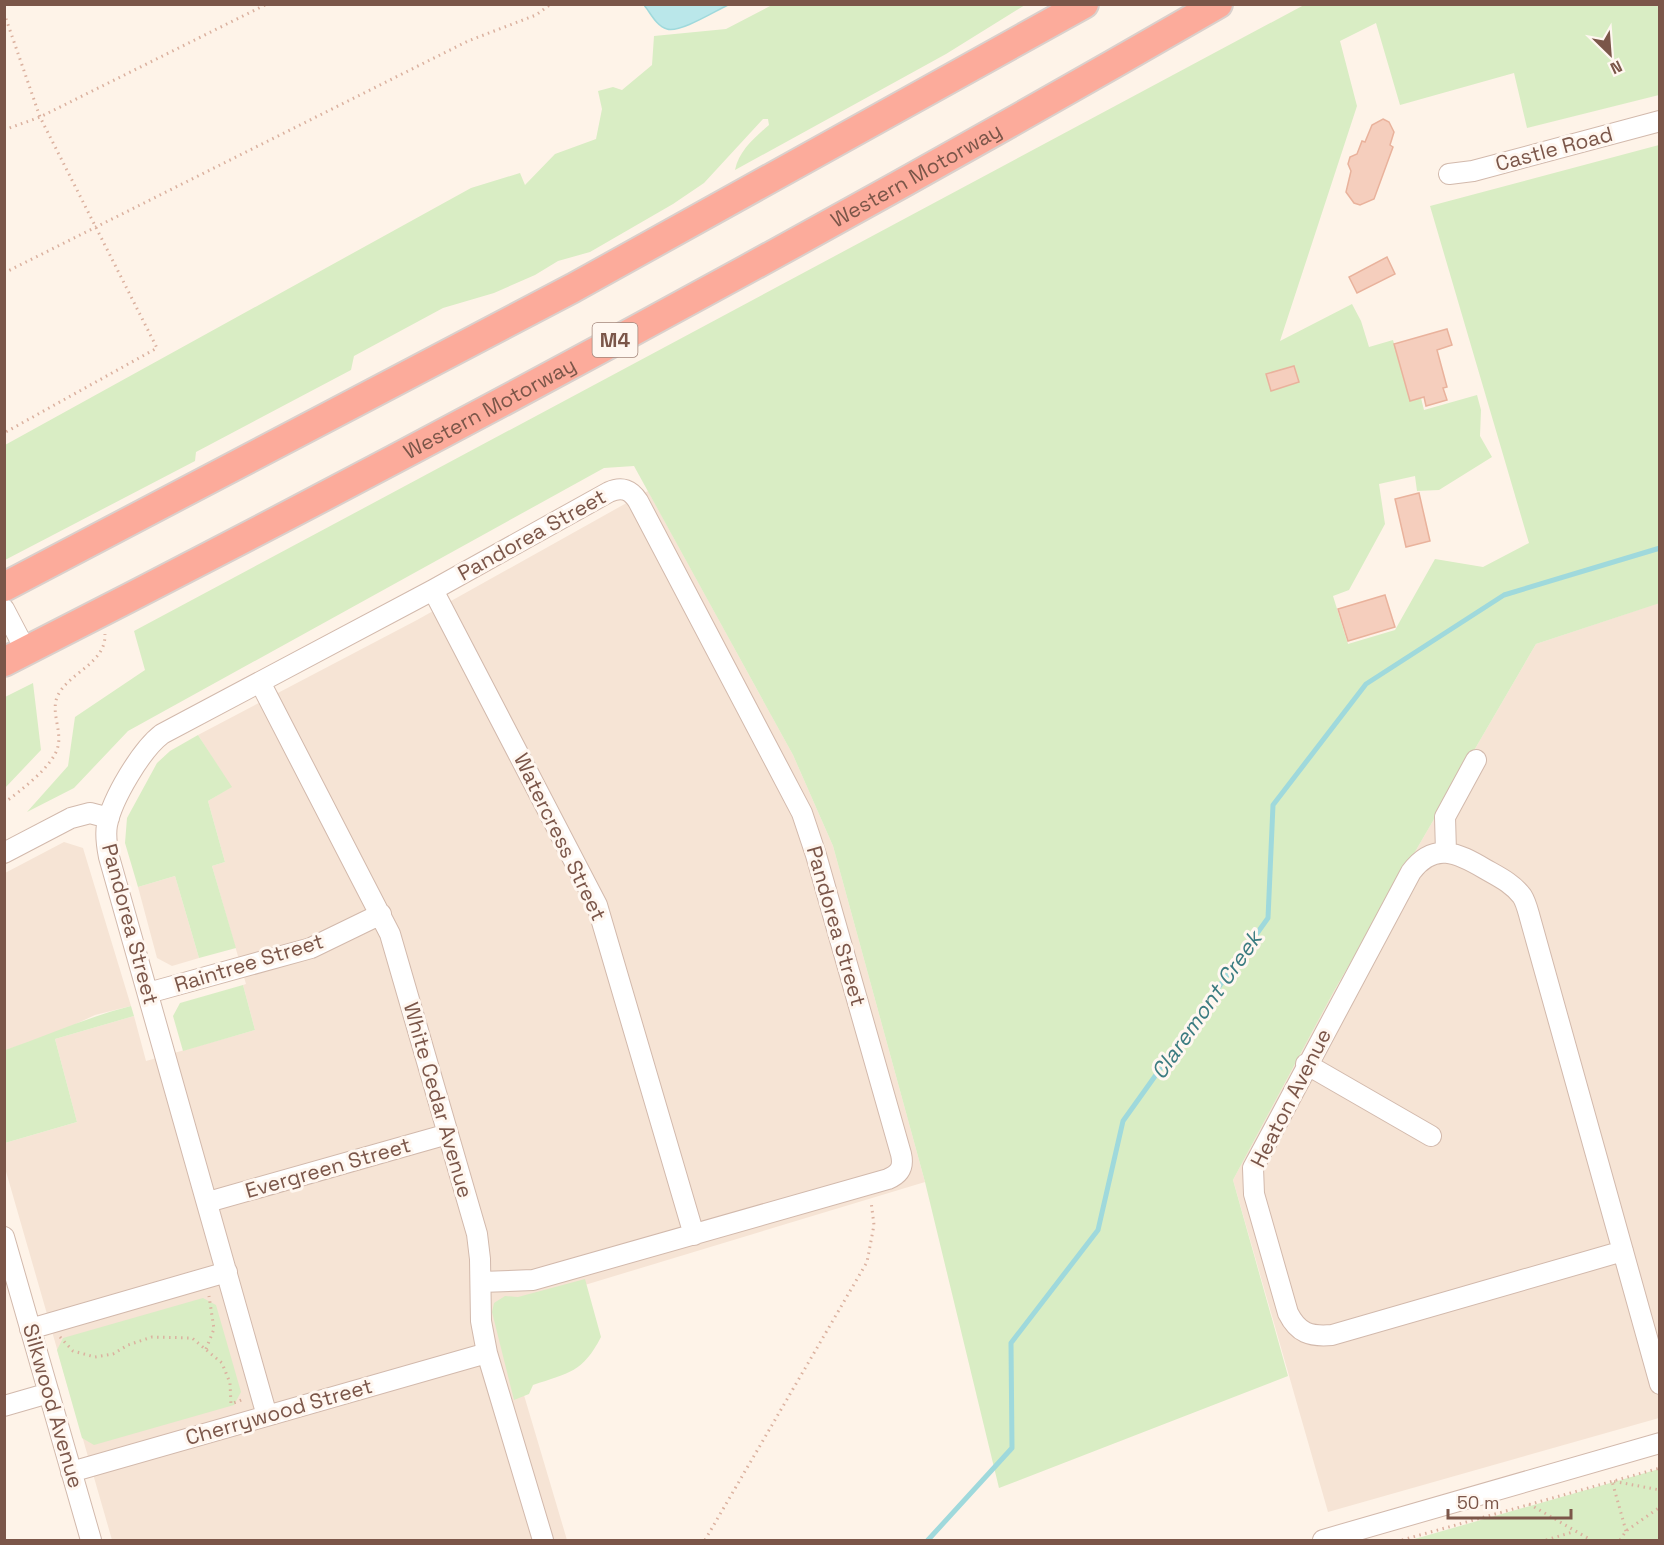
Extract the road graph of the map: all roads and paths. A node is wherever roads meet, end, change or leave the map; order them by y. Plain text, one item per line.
1 (267, 4) edge
2 (550, 4) edge
3 (1084, 4) edge
4 (1218, 4) edge
5 (4, 13) edge
6 (40, 117) junction
7 (1659, 121) edge
8 (4, 130) edge
9 (1449, 174) dead end
10 (94, 227) junction
11 (4, 273) edge
12 (4, 433) edge
13 (4, 587) edge
14 (433, 590) junction
15 (4, 609) edge
16 (104, 611) junction
17 (15, 656) edge
18 (260, 682) junction
19 (1476, 760) dead end
20 (4, 803) edge
21 (109, 818) junction
22 (1446, 852) junction
23 (4, 853) edge
24 (381, 914) junction
25 (148, 993) junction
26 (1306, 1064) junction
27 (448, 1134) junction
28 (1431, 1136) dead end
29 (866, 1185) junction
30 (208, 1202) junction
31 (694, 1235) junction
32 (4, 1237) edge
33 (1623, 1251) junction
34 (227, 1272) junction
35 (481, 1282) junction
36 (209, 1295) dead end
37 (30, 1329) junction
38 (57, 1331) dead end
39 (206, 1349) junction
40 (487, 1353) junction
41 (1659, 1384) edge
42 (49, 1393) junction
43 (251, 1396) dead end
44 (4, 1406) edge
45 (267, 1416) junction
46 (1659, 1443) edge
47 (1659, 1468) edge
48 (71, 1472) junction
49 (1612, 1481) junction
50 (1659, 1490) edge
51 (1529, 1504) junction
52 (1659, 1507) edge
53 (1626, 1531) junction
54 (1574, 1532) junction
55 (91, 1540) edge
56 (539, 1540) edge
57 (705, 1540) edge
58 (1323, 1540) edge
59 (1402, 1540) edge
60 (1546, 1540) edge
61 (1590, 1540) edge
62 (1620, 1540) edge

1 - 6 path
2 - 10 path
3 - 13 highway
4 - 16 highway, Western Motorway / M4
5 - 6 path
6 - 8 path
6 - 10 path
7 - 9 street, Castle Road
10 - 11 path
10 - 12 path
14 - 18 street, Pandorea Street
14 - 29 street, Pandorea Street
14 - 31 street, Watercress Street
15 - 17 street
16 - 17 highway, Western Motorway / M4
16 - 20 path
18 - 21 street, Pandorea Street
18 - 24 street, White Cedar Avenue
19 - 22 street
21 - 23 street
21 - 25 street, Pandorea Street
22 - 26 street, Heaton Avenue
22 - 33 street
24 - 25 street, Raintree Street
24 - 27 street, White Cedar Avenue
25 - 30 street, Pandorea Street
26 - 28 street
26 - 33 street, Heaton Avenue
27 - 30 street, Evergreen Street
27 - 35 street, White Cedar Avenue
29 - 31 street, Pandorea Street
29 - 57 path
30 - 34 street, Pandorea Street
31 - 35 street, Pandorea Street
32 - 37 street, Silkwood Avenue
33 - 41 street
34 - 37 street
34 - 45 street, Pandorea Street
35 - 40 street, White Cedar Avenue
36 - 39 path
37 - 42 street, Silkwood Avenue
38 - 39 path
39 - 43 path
40 - 45 street, Cherrywood Street
40 - 56 street, White Cedar Avenue
42 - 44 street
42 - 48 street, Silkwood Avenue
45 - 48 street, Cherrywood Street
46 - 58 street
47 - 49 path
48 - 55 street, Silkwood Avenue
49 - 50 path
49 - 51 path
49 - 53 path
51 - 54 path
51 - 59 path
52 - 53 path
53 - 62 path
54 - 60 path
54 - 61 path

